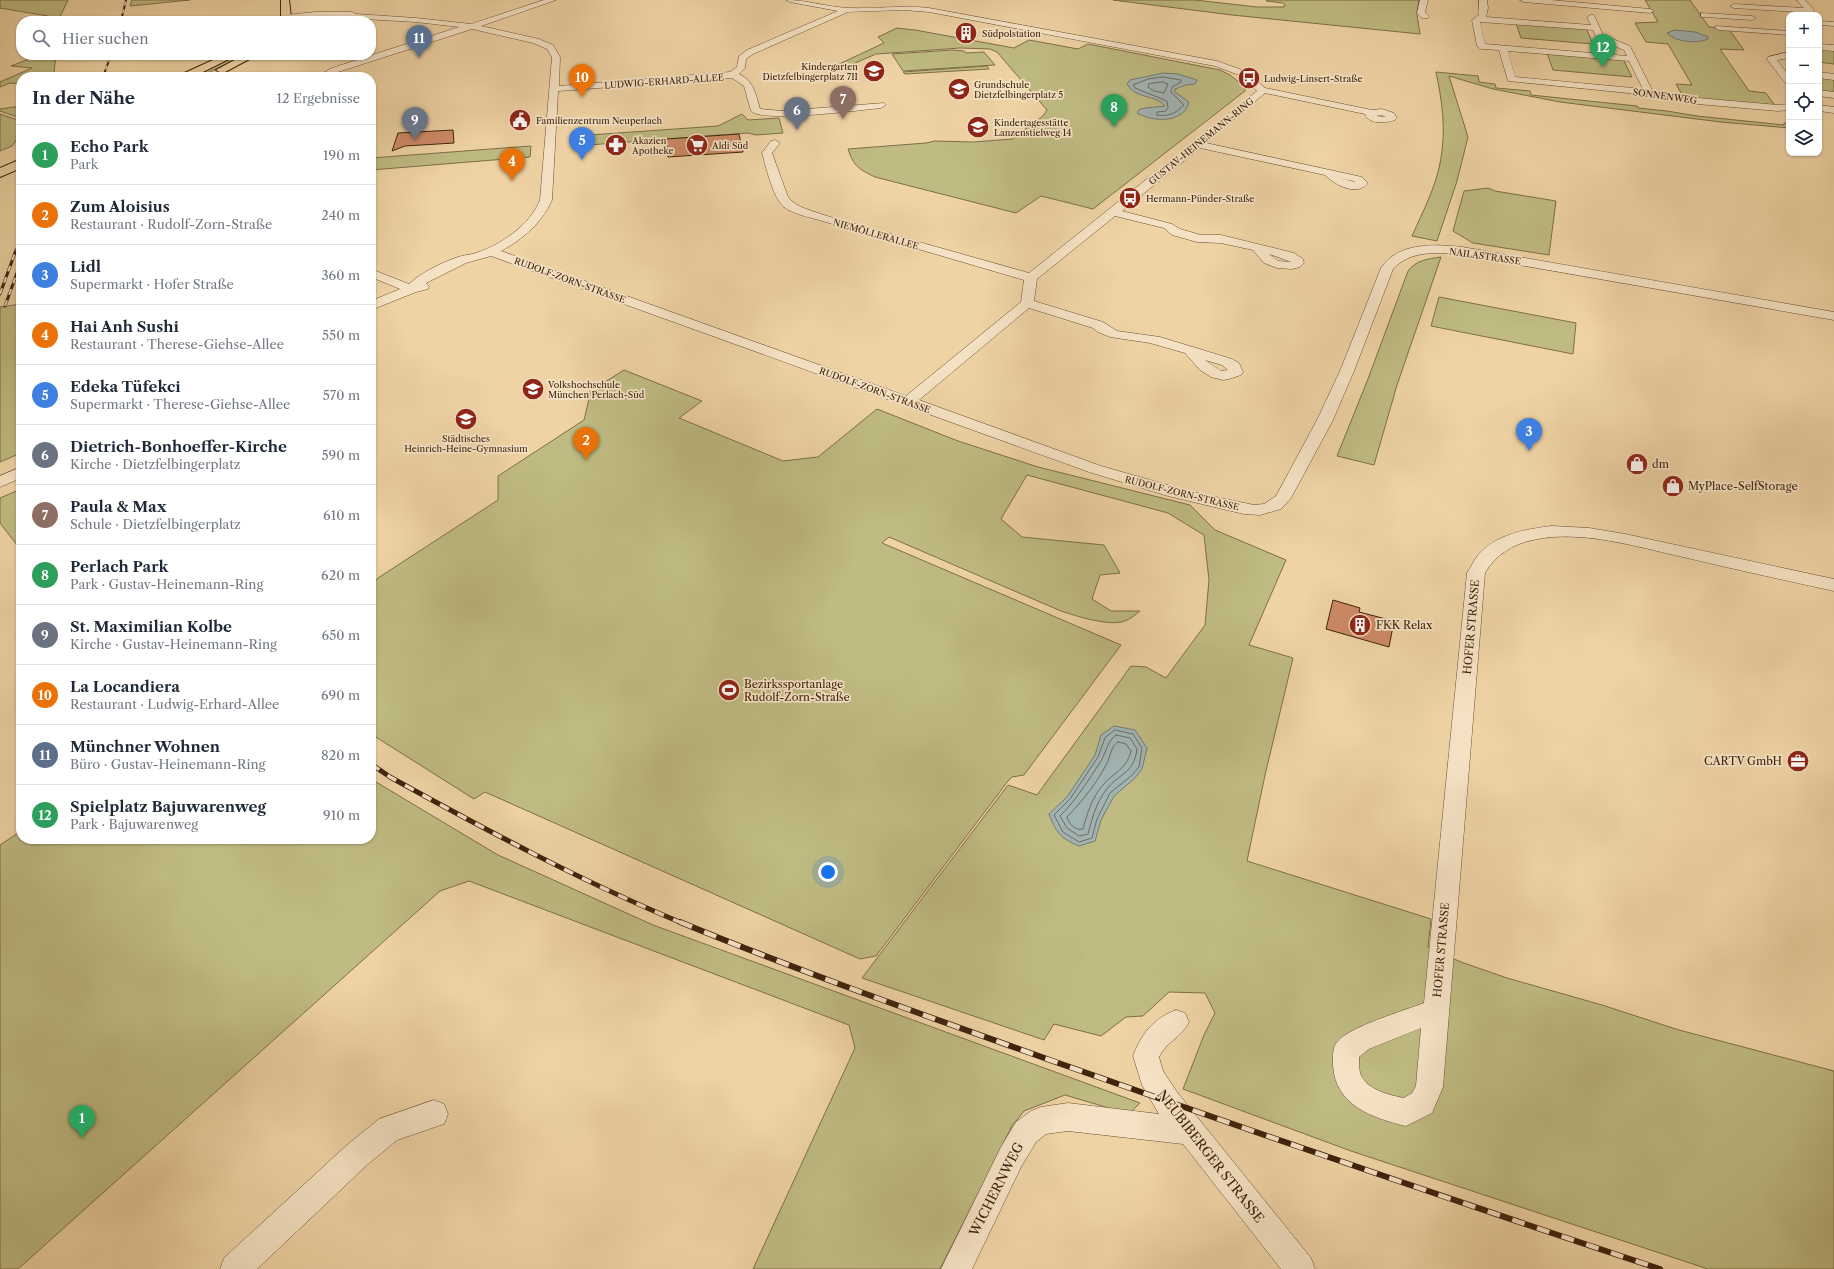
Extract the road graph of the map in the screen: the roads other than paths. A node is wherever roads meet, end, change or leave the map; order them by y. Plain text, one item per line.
1 (285, 0) edge
2 (552, 0) edge
3 (790, 0) edge
4 (1424, 0) edge
5 (1524, 0) edge
6 (1802, 0) edge
7 (1604, 3) edge
8 (1731, 3) edge
9 (1486, 5) edge
10 (1586, 5) junction
11 (847, 10) junction
12 (1650, 11) dead end
13 (1704, 15) dead end
14 (286, 16) edge
15 (305, 16) edge
16 (354, 16) edge
17 (1425, 16) dead end
18 (1742, 17) junction
19 (376, 18) edge
20 (1479, 19) junction
21 (1822, 23) edge
22 (1834, 24) edge
23 (471, 26) junction
24 (1595, 28) junction
25 (1712, 28) dead end
26 (1773, 32) junction
27 (1786, 32) edge
28 (1822, 46) edge
29 (1503, 48) junction
30 (1834, 48) edge
31 (1786, 49) edge
32 (376, 57) edge
33 (1633, 59) junction
34 (221, 60) edge
35 (241, 60) edge
36 (366, 60) edge
37 (195, 72) edge
38 (216, 72) edge
39 (331, 72) edge
40 (1785, 72) edge
41 (733, 75) junction
42 (1822, 75) edge
43 (1834, 77) edge
44 (554, 89) junction
45 (1262, 90) junction
46 (1649, 92) junction
47 (1822, 93) edge
48 (1834, 95) edge
49 (881, 105) dead end
50 (1786, 107) edge
51 (1822, 108) edge
52 (1834, 110) edge
53 (1372, 112) dead end
54 (775, 143) dead end
55 (1197, 144) junction
56 (16, 154) edge
57 (0, 162) edge
58 (16, 165) edge
59 (0, 173) edge
60 (1329, 173) dead end
61 (1113, 212) junction
62 (1257, 248) dead end
63 (485, 254) junction
64 (376, 276) edge
65 (1031, 278) junction
66 (411, 289) junction
67 (1027, 303) junction
68 (376, 304) edge
69 (1834, 316) edge
70 (1191, 352) dead end
71 (908, 402) junction
72 (16, 474) edge
73 (0, 482) edge
74 (1266, 509) joint
75 (1834, 585) edge
76 (1435, 1011) dead end
77 (1176, 1022) dead end
78 (434, 1114) dead end
79 (1190, 1131) junction
80 (235, 1269) edge
81 (956, 1269) edge
82 (1300, 1269) edge

1 - 14 main road
2 - 23 street
3 - 11 street, GUSTAV-HEINEMANN-RING
4 - 17 street
5 - 10 street
6 - 8 street
7 - 10 street
7 - 12 street
8 - 18 street
9 - 20 street
10 - 24 street
11 - 41 street, LUDWIG-ERHARD-ALLEE
11 - 45 street, GUSTAV-HEINEMANN-RING
13 - 18 street
15 - 16 street
18 - 26 street
19 - 23 street
20 - 24 street
20 - 29 street
21 - 22 street
23 - 32 street
23 - 44 street
24 - 33 street
25 - 26 street
26 - 27 street
26 - 31 street
28 - 30 street
29 - 33 street
29 - 46 street, SONNENWEG
31 - 40 street
33 - 46 street
34 - 37 main road
35 - 38 main road
36 - 39 street
41 - 44 street, LUDWIG-ERHARD-ALLEE
41 - 49 street
42 - 43 street
44 - 63 street
45 - 53 street
45 - 55 street, GUSTAV-HEINEMANN-RING
46 - 50 street, SONNENWEG
47 - 48 street
51 - 52 street
54 - 65 street, NIEMÖLLERALLEE
55 - 60 street
55 - 61 street, GUSTAV-HEINEMANN-RING
56 - 57 main road
58 - 59 main road
61 - 62 street
61 - 65 street, GUSTAV-HEINEMANN-RING
63 - 66 street
63 - 71 street, RUDOLF-ZORN-STRASSE
64 - 66 street
65 - 67 street
66 - 68 street
67 - 70 street
67 - 71 street
69 - 74 street, NAILASTRASSE
71 - 74 street, RUDOLF-ZORN-STRASSE
72 - 73 street
75 - 76 street, HOFER STRASSE
77 - 79 street, NEUBIBERGER STRASSE
78 - 80 street
79 - 81 street, WICHERNWEG
79 - 82 street, NEUBIBERGER STRASSE

